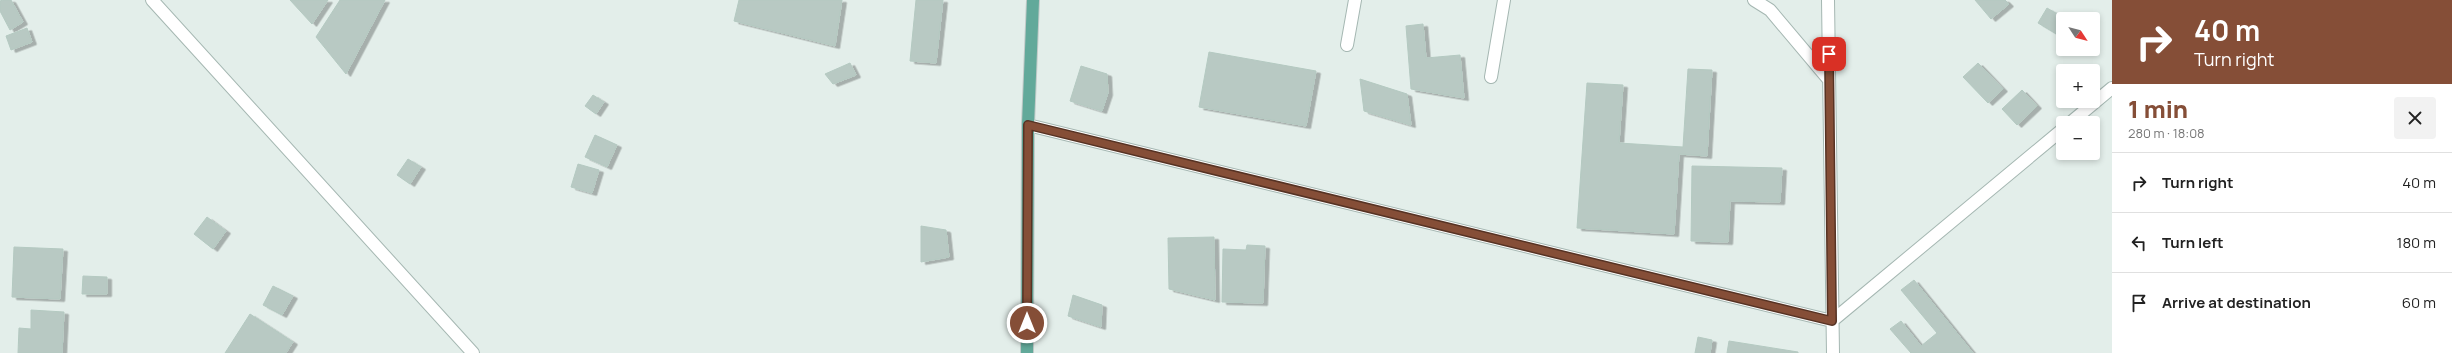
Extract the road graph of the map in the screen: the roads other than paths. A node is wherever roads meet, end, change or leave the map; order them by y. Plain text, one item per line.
1 (152, 0) edge
2 (1033, 0) edge
3 (1354, 0) edge
4 (1504, 0) edge
5 (1754, 0) edge
6 (1828, 0) edge
7 (1347, 45) dead end
8 (1491, 77) dead end
9 (1829, 80) junction
10 (2112, 88) edge
11 (2078, 116) edge
12 (1028, 125) junction
13 (2056, 135) edge
14 (1832, 321) junction
15 (472, 352) edge
16 (1027, 353) edge
17 (1833, 353) edge

1 - 15 street
2 - 12 main road
3 - 7 street
4 - 8 street
5 - 9 street
6 - 9 street
9 - 14 street
10 - 11 street
12 - 14 street
12 - 16 main road
13 - 14 street
14 - 17 street

